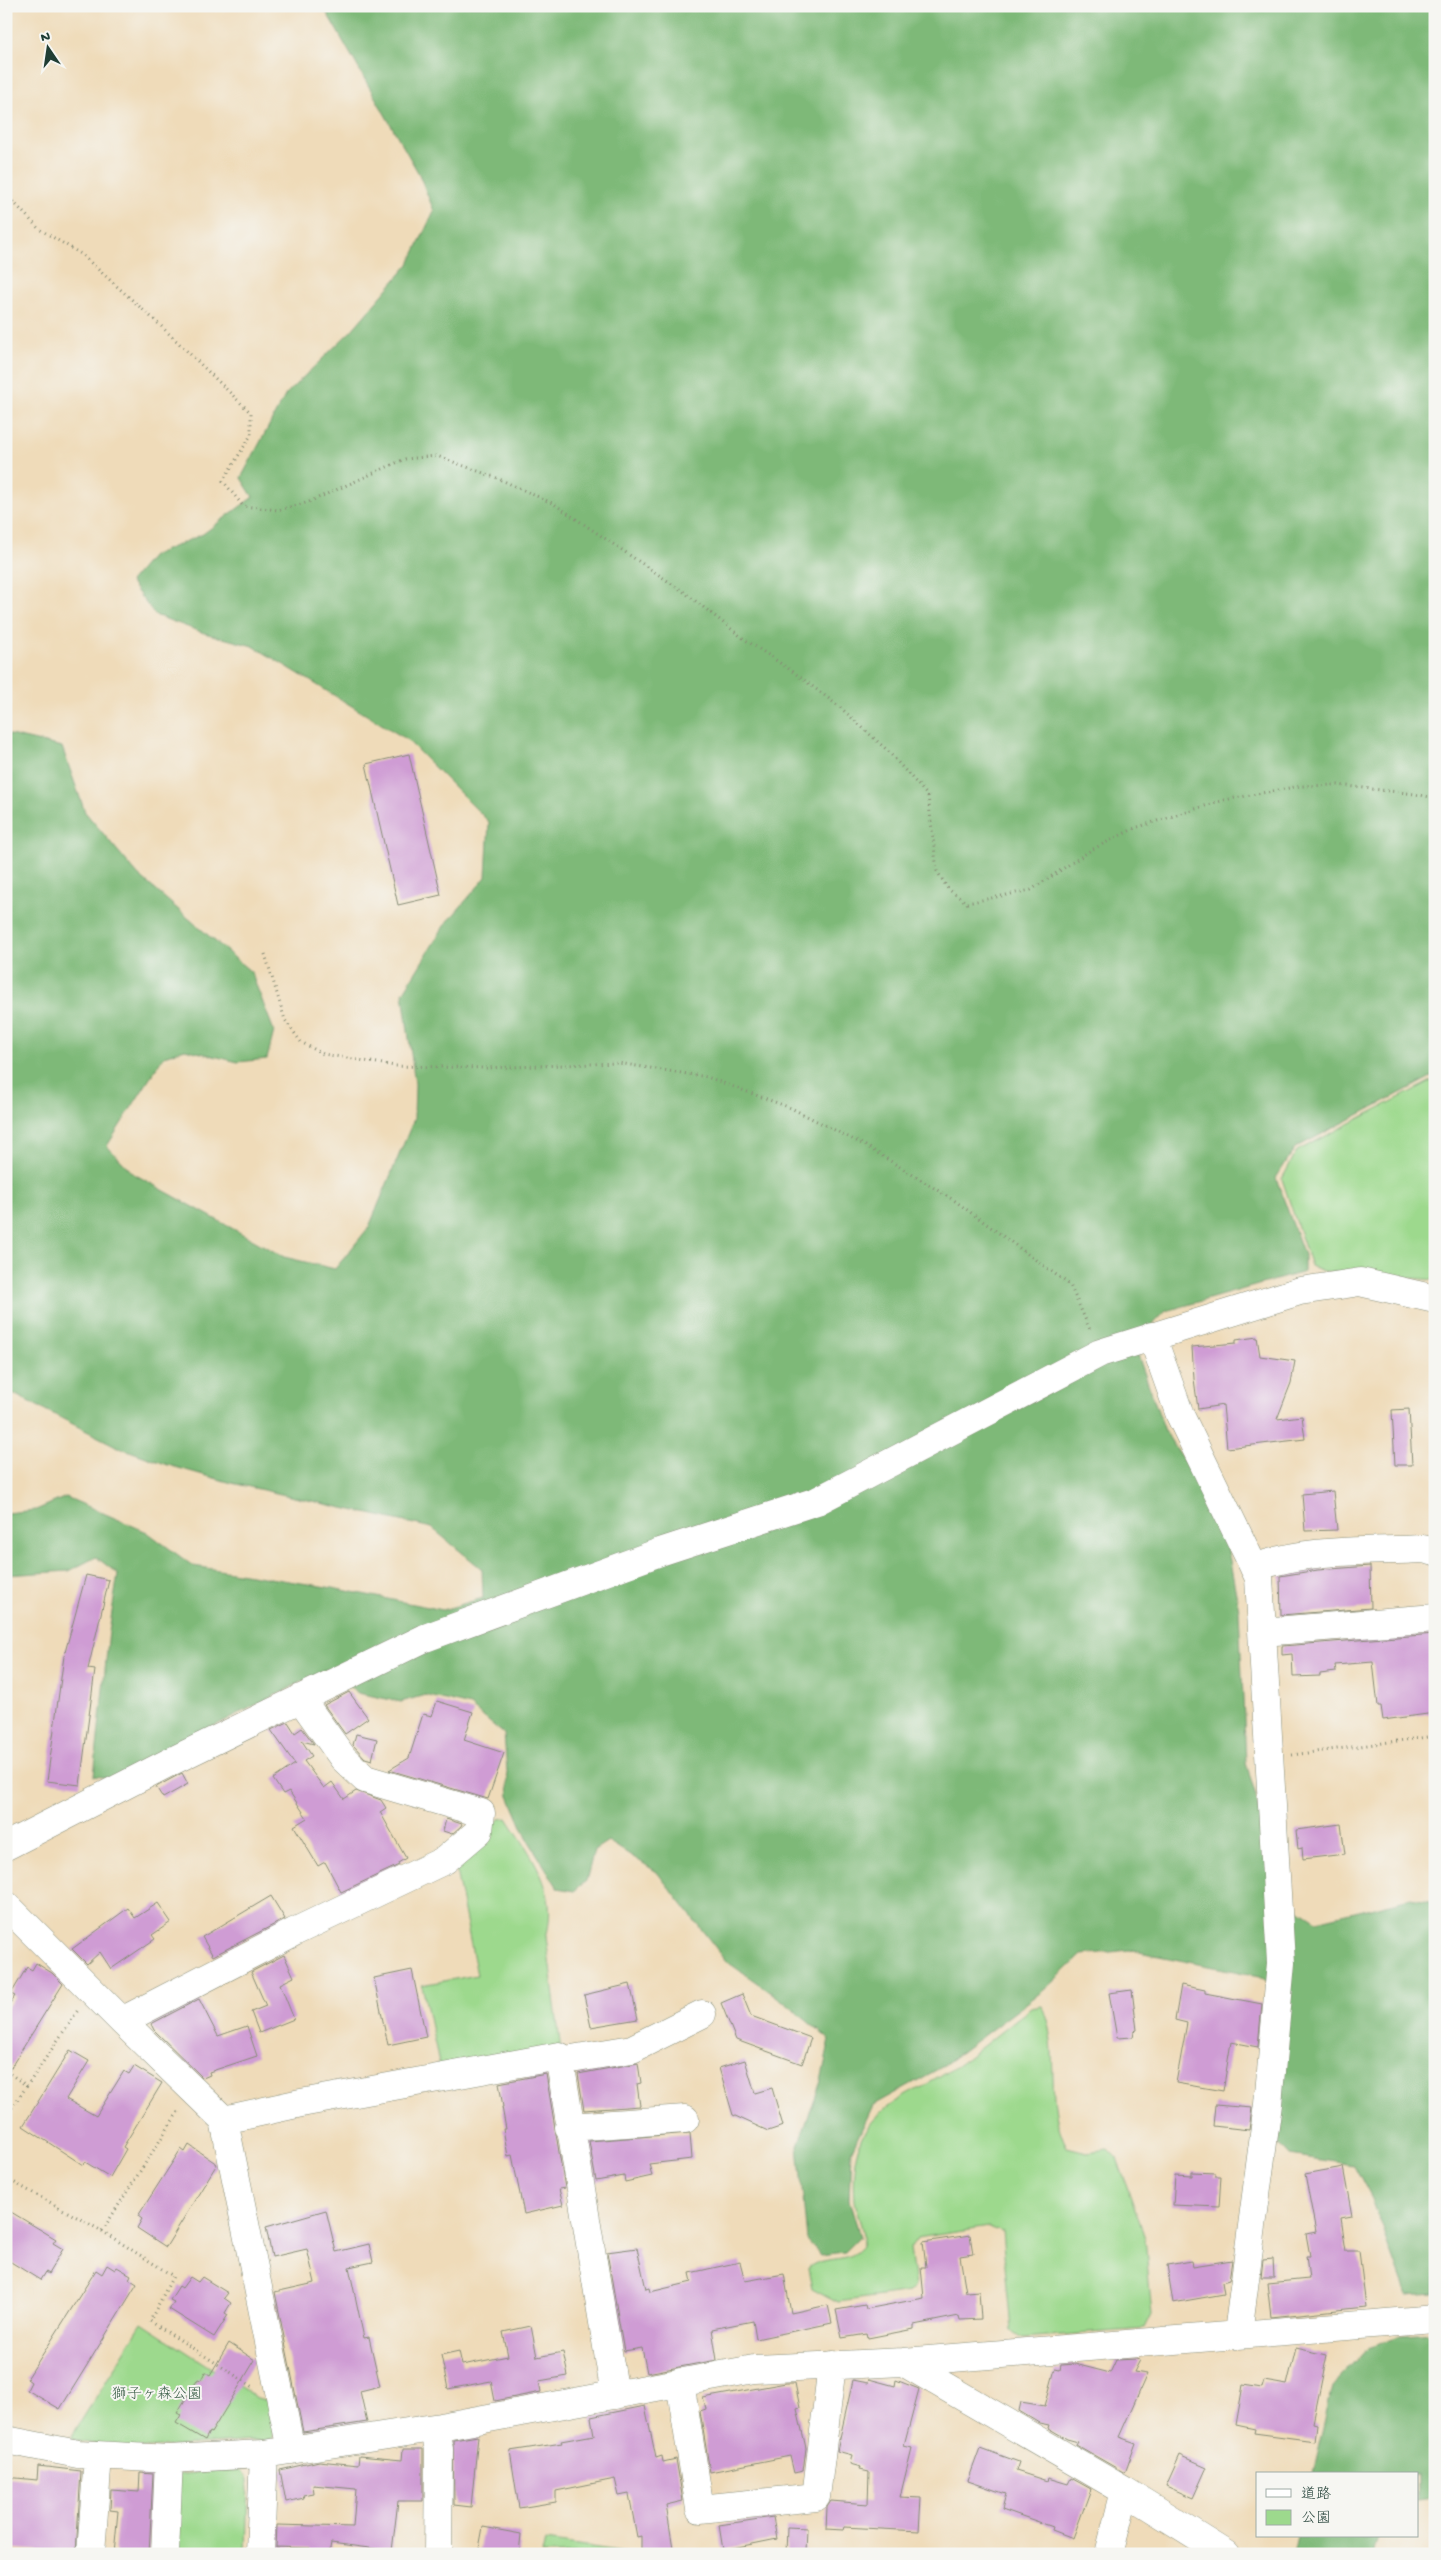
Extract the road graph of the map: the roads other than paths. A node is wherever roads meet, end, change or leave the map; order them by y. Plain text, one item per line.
1 (1435, 1299) edge
2 (1152, 1336) junction
3 (1435, 1552) edge
4 (1254, 1568) junction
5 (1435, 1618) edge
6 (1263, 1632) junction
7 (300, 1698) junction
8 (6, 1846) edge
9 (6, 1905) edge
10 (702, 2014) dead end
11 (122, 2022) junction
12 (559, 2061) junction
13 (685, 2119) dead end
14 (224, 2120) junction
15 (569, 2127) junction
16 (1435, 2319) edge
17 (1238, 2333) junction
18 (903, 2362) junction
19 (832, 2364) junction
20 (680, 2382) junction
21 (615, 2395) junction
22 (434, 2428) junction
23 (6, 2440) edge
24 (291, 2450) junction
25 (264, 2454) junction
26 (98, 2455) junction
27 (169, 2459) junction
28 (1125, 2491) junction
29 (92, 2554) edge
30 (165, 2554) edge
31 (260, 2554) edge
32 (438, 2554) edge
33 (1109, 2554) edge
34 (1226, 2554) edge

1 - 2 street
2 - 4 street
2 - 7 street
3 - 4 street
4 - 6 street
5 - 6 street
6 - 17 street
7 - 8 street
7 - 11 street
9 - 11 street
10 - 12 street
11 - 14 street
12 - 14 street
12 - 15 street
13 - 15 street
14 - 24 street
15 - 21 street
16 - 17 street
17 - 18 street
18 - 19 street
18 - 28 street
19 - 20 street
19 - 20 street
20 - 21 street
21 - 22 street
22 - 24 street
22 - 32 street
23 - 26 street
24 - 25 street
25 - 27 street
25 - 31 street
26 - 27 street
26 - 29 street
27 - 30 street
28 - 33 street
28 - 34 street

